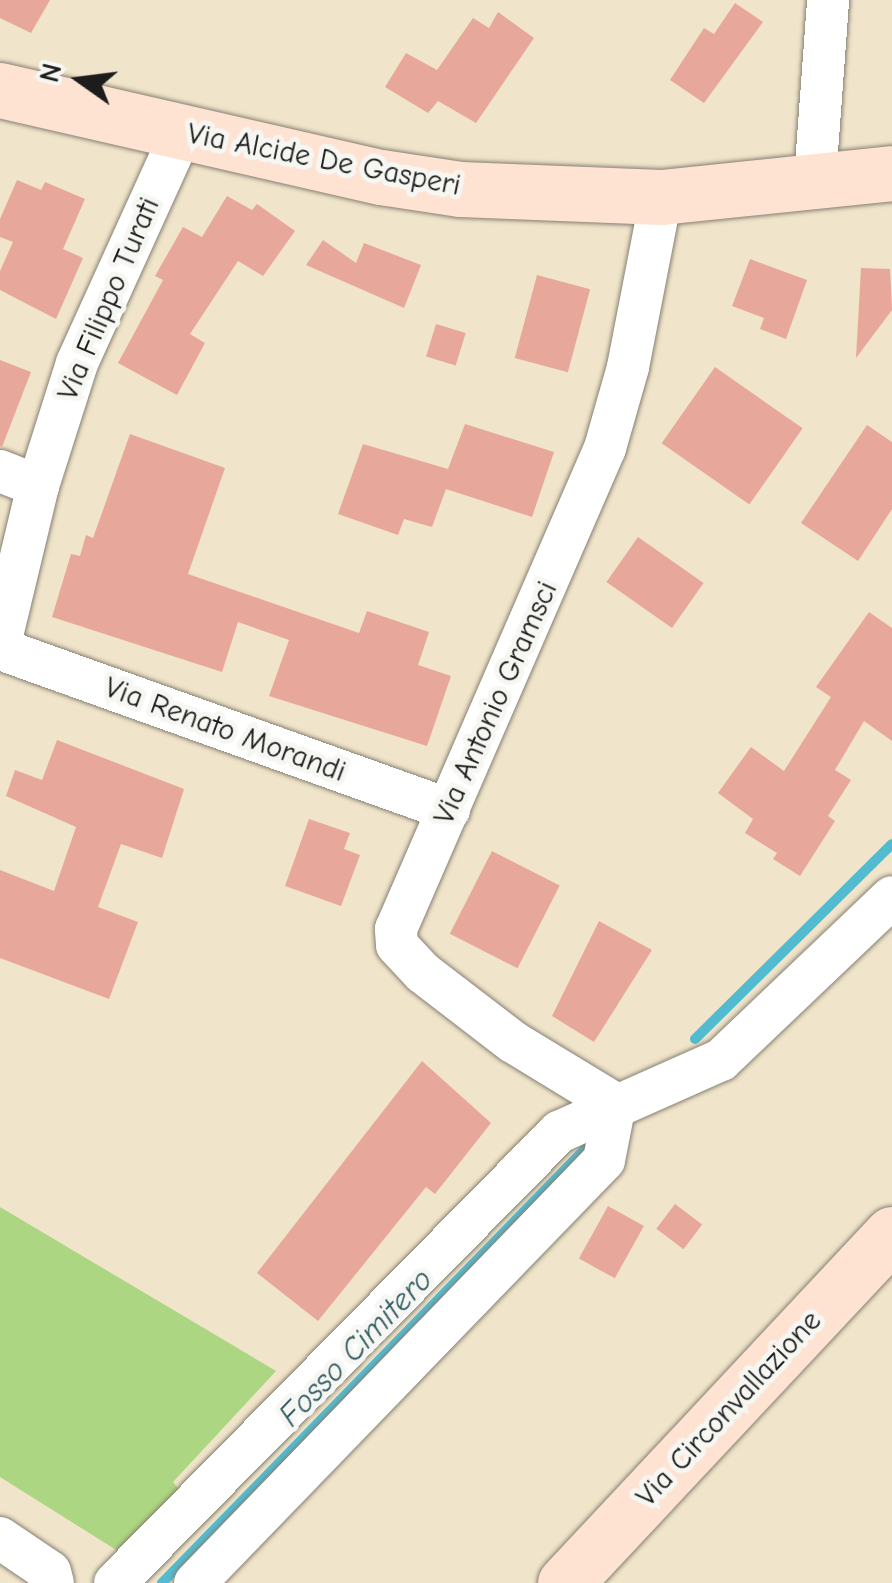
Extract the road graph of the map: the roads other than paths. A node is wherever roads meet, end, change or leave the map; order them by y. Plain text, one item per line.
1 (828, 0) edge
2 (0, 90) edge
3 (182, 132) junction
4 (892, 174) edge
5 (815, 179) junction
6 (661, 197) junction
7 (19, 479) edge
8 (0, 647) edge
9 (450, 810) junction
10 (892, 897) edge
11 (616, 1104) junction
12 (892, 1234) edge
13 (0, 1538) edge
14 (53, 1583) edge
15 (115, 1583) edge
16 (196, 1583) edge
17 (565, 1583) edge

1 - 5 street
2 - 3 street, Via Alcide De Gasperi
3 - 6 street, Via Alcide De Gasperi
3 - 7 street, Via Filippo Turati
4 - 5 street, Via Alcide De Gasperi
5 - 6 street, Via Alcide De Gasperi
6 - 9 street, Via Antonio Gramsci
7 - 8 street, Via Filippo Turati
8 - 9 street, Via Renato Morandi
9 - 11 street, Via Antonio Gramsci
10 - 11 street
11 - 15 street
11 - 16 street
12 - 17 street, Via Circonvallazione
13 - 14 street

